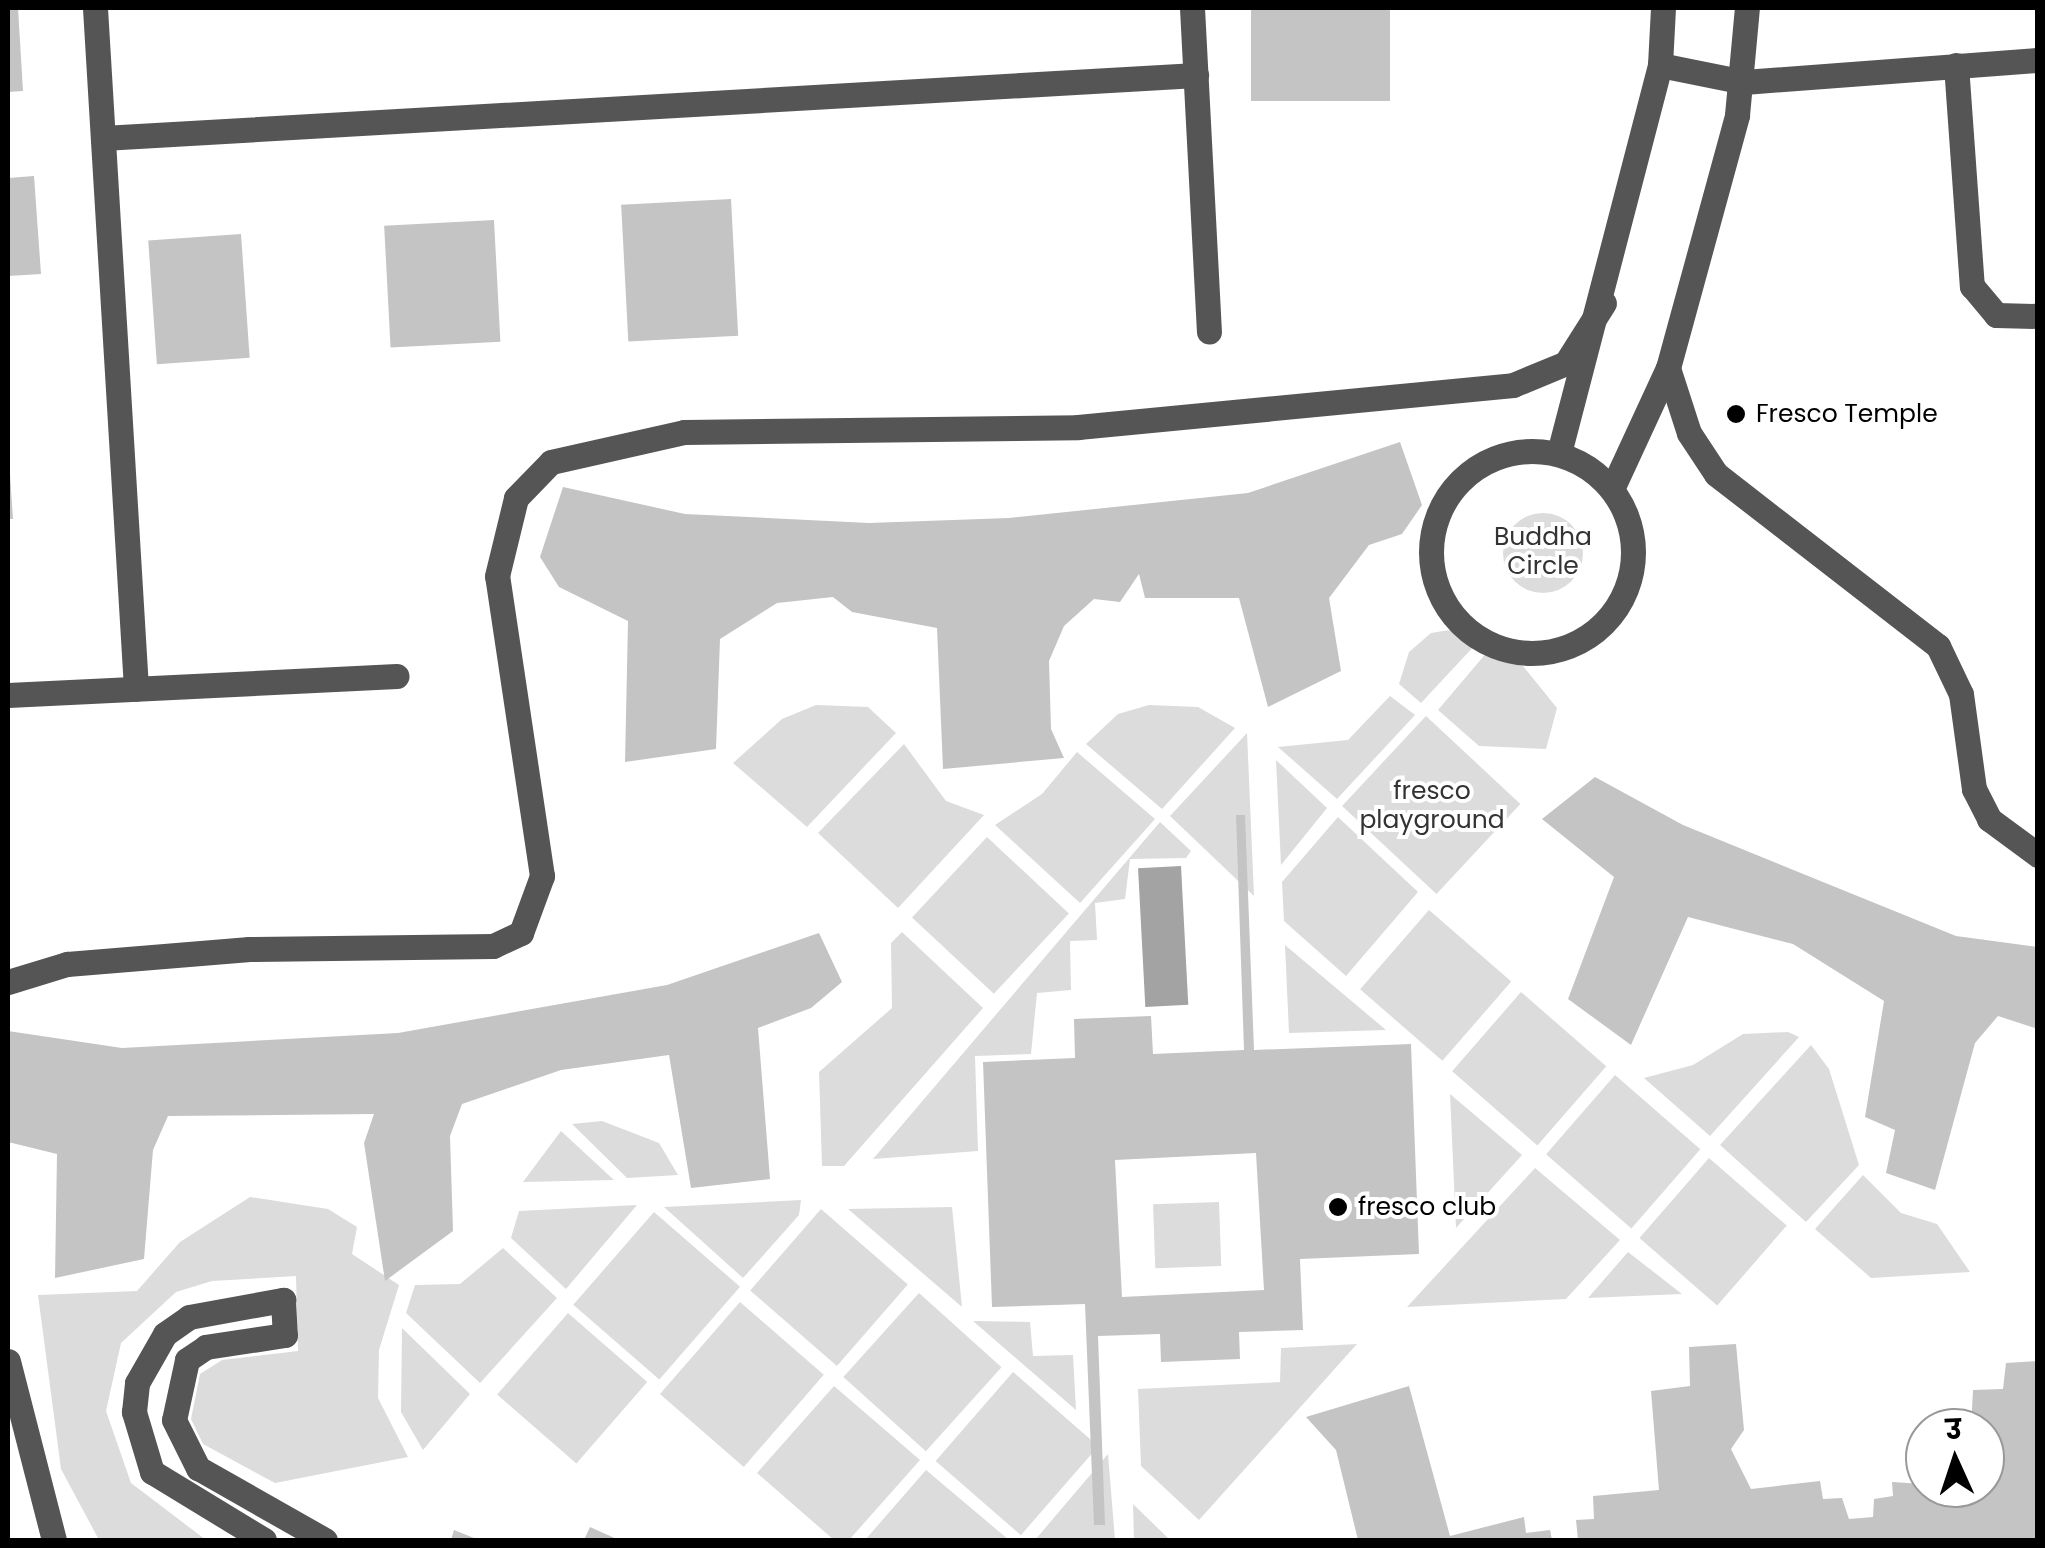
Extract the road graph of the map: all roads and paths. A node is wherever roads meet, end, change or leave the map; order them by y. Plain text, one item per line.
1 (95, 8) edge
2 (1192, 8) edge
3 (1663, 8) edge
4 (1746, 8) edge
5 (2038, 60) edge
6 (1956, 65) junction
7 (1660, 66) junction
8 (1196, 75) junction
9 (1744, 82) junction
10 (103, 138) junction
11 (1604, 303) junction
12 (2038, 316) edge
13 (1210, 332) dead end
14 (1668, 368) junction
15 (1558, 453) junction
16 (1612, 489) junction
17 (398, 676) dead end
18 (136, 689) junction
19 (8, 695) edge
20 (2038, 856) edge
21 (8, 982) edge
22 (8, 1361) edge
23 (54, 1540) edge
24 (264, 1540) edge
25 (324, 1540) edge

1 - 10 street
2 - 8 street
3 - 7 street
4 - 9 street
5 - 6 street
6 - 9 street
6 - 12 street
7 - 9 street
7 - 11 street
8 - 10 street
8 - 13 street
9 - 14 street
10 - 18 street
11 - 15 street
11 - 21 street
14 - 16 street
14 - 20 street
15 - 16 street
15 - 16 street
17 - 18 street
18 - 19 street
22 - 23 street
24 - 25 street

